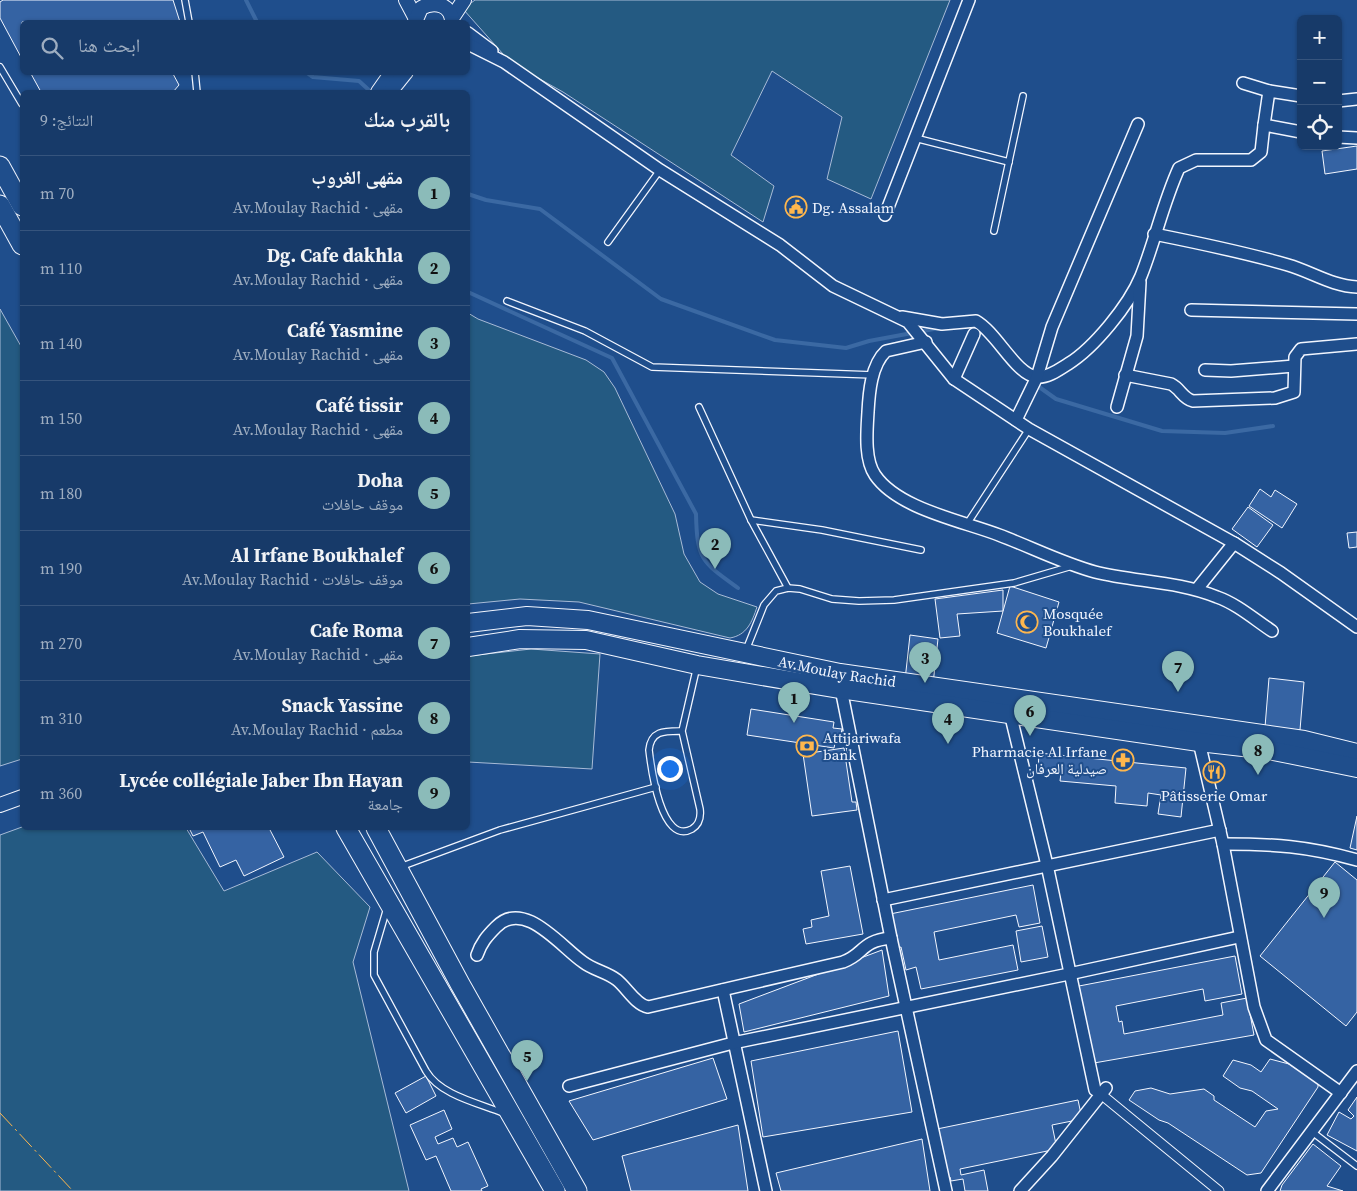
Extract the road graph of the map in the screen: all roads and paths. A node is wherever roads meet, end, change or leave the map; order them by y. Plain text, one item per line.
1 (185, 0) edge
2 (406, 0) edge
3 (464, 0) edge
4 (969, 0) edge
5 (432, 1) edge
6 (189, 20) edge
7 (415, 20) edge
8 (452, 20) edge
9 (470, 34) edge
10 (470, 45) edge
11 (504, 62) junction
12 (0, 67) edge
13 (195, 75) edge
14 (402, 75) edge
15 (391, 83) edge
16 (1243, 83) dead end
17 (198, 90) edge
18 (1269, 90) junction
19 (1297, 95) edge
20 (1023, 96) dead end
21 (1357, 99) edge
22 (20, 101) edge
23 (1342, 101) edge
24 (1138, 124) dead end
25 (1264, 125) junction
26 (1297, 131) edge
27 (1342, 137) edge
28 (915, 138) junction
29 (1357, 138) edge
30 (1009, 162) junction
31 (0, 166) edge
32 (660, 170) junction
33 (20, 202) edge
34 (0, 205) edge
35 (885, 215) dead end
36 (994, 231) dead end
37 (1154, 234) junction
38 (20, 241) edge
39 (608, 242) dead end
40 (1140, 278) junction
41 (1357, 287) edge
42 (507, 302) dead end
43 (1191, 310) dead end
44 (1357, 314) edge
45 (895, 316) junction
46 (974, 334) dead end
47 (924, 340) junction
48 (1357, 344) edge
49 (1294, 366) junction
50 (1204, 370) dead end
51 (1125, 374) junction
52 (874, 375) junction
53 (1037, 377) junction
54 (954, 380) junction
55 (699, 407) dead end
56 (1117, 407) dead end
57 (1016, 420) junction
58 (1029, 429) junction
59 (751, 520) junction
60 (967, 524) junction
61 (1234, 543) junction
62 (921, 550) dead end
63 (1074, 566) junction
64 (788, 588) junction
65 (1197, 590) junction
66 (470, 623) edge
67 (1357, 628) edge
68 (1272, 632) dead end
69 (470, 648) edge
70 (744, 654) junction
71 (697, 665) junction
72 (840, 681) junction
73 (1010, 713) junction
74 (682, 731) junction
75 (1199, 742) junction
76 (1357, 753) edge
77 (1357, 768) edge
78 (656, 787) junction
79 (20, 798) edge
80 (0, 805) edge
81 (347, 830) edge
82 (377, 830) edge
83 (1220, 830) junction
84 (1223, 844) junction
85 (1357, 860) edge
86 (1047, 865) junction
87 (396, 868) junction
88 (883, 900) junction
89 (389, 903) junction
90 (1239, 937) junction
91 (891, 938) junction
92 (477, 955) dead end
93 (1069, 974) junction
94 (723, 990) junction
95 (906, 1007) junction
96 (733, 1043) junction
97 (1357, 1072) edge
98 (569, 1086) dead end
99 (1101, 1091) junction
100 (1341, 1093) junction
101 (514, 1117) junction
102 (1312, 1131) junction
103 (1357, 1166) edge
104 (556, 1191) edge
105 (577, 1191) edge
106 (766, 1191) edge
107 (946, 1191) edge
108 (1020, 1191) edge
109 (1219, 1191) edge
110 (1267, 1191) edge

1 - 6 lane
2 - 7 street
3 - 8 street
4 - 28 street
5 - 7 street
5 - 8 street
9 - 11 street
10 - 11 street
11 - 32 street
12 - 22 lane
13 - 17 lane
14 - 15 street
16 - 18 street
18 - 19 street
18 - 25 street
20 - 30 lane
21 - 23 street
24 - 53 street
25 - 26 street
25 - 37 street
27 - 29 street
28 - 30 lane
28 - 35 street
30 - 36 lane
31 - 33 highway
32 - 39 lane
32 - 45 street
34 - 38 highway
37 - 40 street
37 - 41 street
40 - 51 street
40 - 53 street
42 - 52 lane
43 - 44 street
45 - 47 street
45 - 53 street
46 - 54 street
47 - 52 street
47 - 54 street
48 - 49 street
49 - 50 street
49 - 51 street
51 - 56 street
52 - 60 street
53 - 57 street
54 - 57 street
55 - 59 lane
57 - 58 street
58 - 60 lane
58 - 61 street
59 - 62 lane
59 - 64 lane
60 - 63 street
61 - 65 street
61 - 67 street
63 - 64 lane
63 - 65 street
64 - 70 lane
65 - 68 street
66 - 70 main road, Av.Moulay Rachid
69 - 71 main road, Av.Moulay Rachid
70 - 72 main road, Av.Moulay Rachid
71 - 72 main road, Av.Moulay Rachid
71 - 74 lane
72 - 73 main road, Av.Moulay Rachid
72 - 76 main road, Av.Moulay Rachid
72 - 88 street
73 - 75 main road, Av.Moulay Rachid
73 - 86 street
74 - 78 lane
74 - 78 lane
75 - 77 main road, Av.Moulay Rachid
75 - 83 street
78 - 87 lane
79 - 80 street
81 - 89 highway
82 - 87 highway
83 - 84 street
83 - 86 street
84 - 85 street
84 - 90 street
86 - 88 street
86 - 93 street
87 - 105 highway
88 - 91 street
89 - 101 highway
89 - 101 lane
90 - 93 street
90 - 100 street
91 - 94 street
91 - 95 street
92 - 94 street
93 - 95 street
93 - 99 street
94 - 96 street
95 - 96 street
95 - 107 street
96 - 98 street
96 - 106 street
97 - 100 street
99 - 108 street
99 - 109 street
100 - 102 street
101 - 104 highway
102 - 103 lane
102 - 110 street

